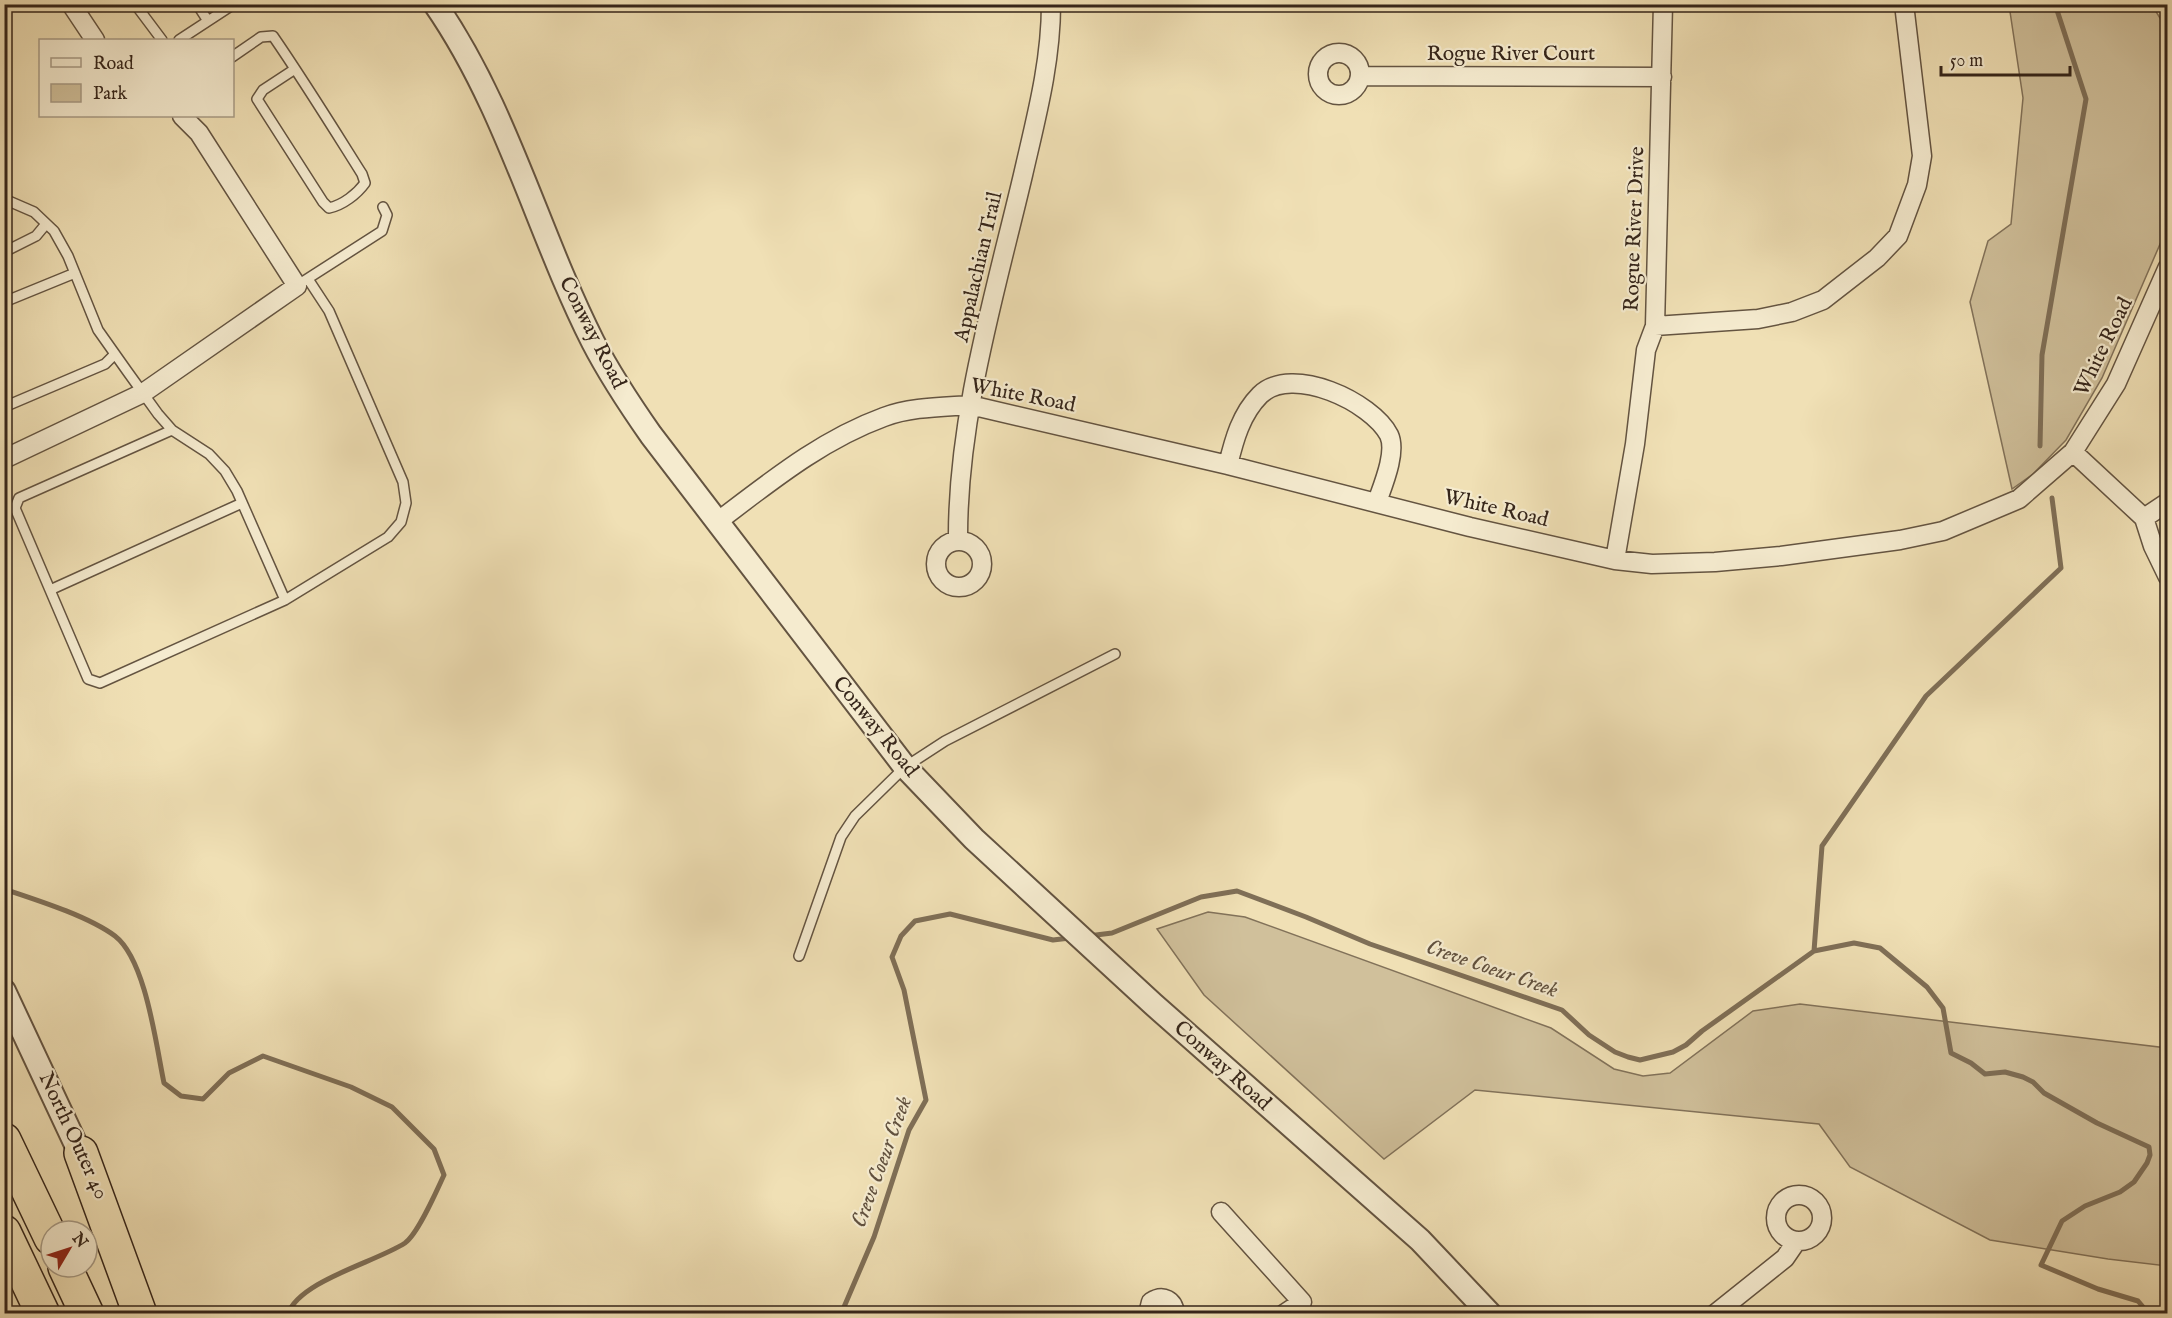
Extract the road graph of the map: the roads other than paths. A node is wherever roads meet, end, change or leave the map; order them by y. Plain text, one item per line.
1 (71, 4) edge
2 (135, 4) edge
3 (196, 4) edge
4 (234, 4) edge
5 (435, 4) edge
6 (1051, 4) edge
7 (1663, 4) edge
8 (1904, 4) edge
9 (208, 21) junction
10 (94, 39) edge
11 (161, 39) edge
12 (181, 39) edge
13 (234, 56) edge
14 (295, 69) junction
15 (1360, 76) dead end
16 (1662, 77) junction
17 (183, 117) edge
18 (4, 199) edge
19 (383, 207) dead end
20 (46, 224) junction
21 (4, 252) edge
22 (2168, 267) edge
23 (75, 273) junction
24 (303, 282) junction
25 (4, 302) edge
26 (1655, 326) junction
27 (115, 354) junction
28 (143, 393) junction
29 (970, 405) junction
30 (4, 407) edge
31 (172, 430) junction
32 (2073, 452) junction
33 (4, 459) edge
34 (1227, 465) junction
35 (1377, 502) junction
36 (2168, 502) edge
37 (242, 503) junction
38 (2144, 518) junction
39 (717, 522) junction
40 (958, 541) dead end
41 (1616, 560) junction
42 (2168, 577) edge
43 (50, 590) junction
44 (285, 600) junction
45 (1115, 654) dead end
46 (905, 767) junction
47 (799, 956) dead end
48 (4, 991) edge
49 (4, 1140) edge
50 (81, 1153) junction
51 (1221, 1212) dead end
52 (42, 1219) edge
53 (4, 1232) edge
54 (1796, 1242) dead end
55 (71, 1279) edge
56 (1489, 1313) edge
57 (43, 1314) edge
58 (87, 1314) edge
59 (140, 1314) edge
60 (157, 1314) edge
61 (1148, 1314) edge
62 (1175, 1314) edge
63 (1284, 1314) edge
64 (1716, 1314) edge

1 - 10 street
2 - 11 lane
3 - 9 lane
4 - 9 lane
5 - 39 street, Conway Road
6 - 29 street, Appalachian Trail
7 - 16 street, Rogue River Drive
8 - 26 street
9 - 12 lane
13 - 14 lane
14 - 14 lane
15 - 16 street, Rogue River Court
16 - 26 street, Rogue River Drive
17 - 24 street
18 - 20 lane
19 - 24 lane
20 - 21 lane
20 - 23 lane
22 - 32 street, White Road
23 - 25 lane
23 - 27 lane
24 - 28 street
24 - 44 lane
26 - 41 street, Rogue River Drive
27 - 28 lane
27 - 30 lane
28 - 31 lane
28 - 33 street
29 - 34 street, White Road
29 - 39 street, White Road
29 - 40 street, Appalachian Trail
31 - 37 lane
31 - 43 lane
32 - 38 street
32 - 41 street, White Road
34 - 35 street, White Road
34 - 35 street
35 - 41 street, White Road
36 - 38 street
37 - 43 lane
37 - 44 lane
38 - 42 street
39 - 46 street, Conway Road
43 - 44 lane
45 - 46 lane
46 - 47 lane
46 - 56 street, Conway Road
48 - 50 street, North Outer 40
49 - 52 highway
50 - 59 highway
50 - 60 street, North Outer 40
51 - 63 street
53 - 57 highway
54 - 64 street
55 - 58 highway
61 - 62 street

